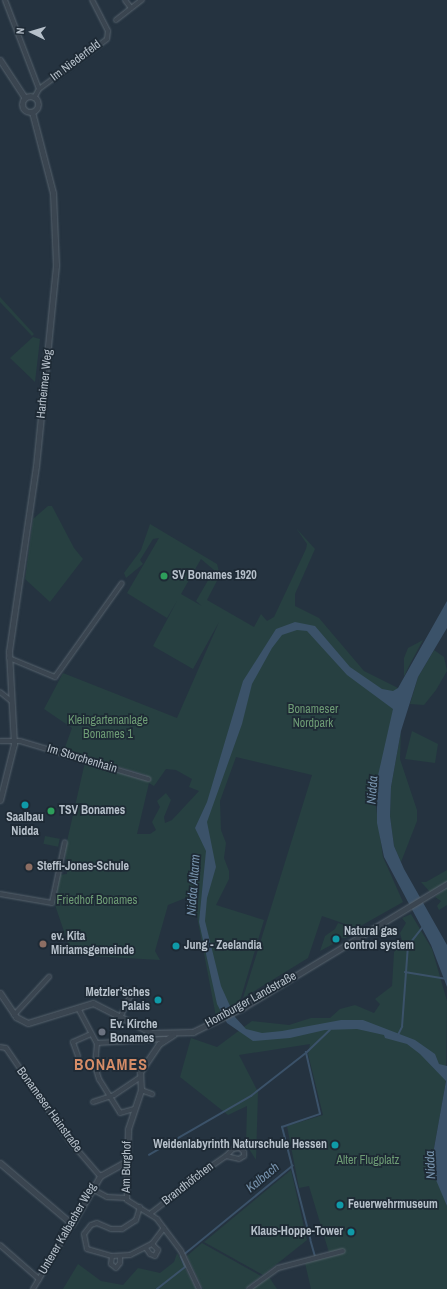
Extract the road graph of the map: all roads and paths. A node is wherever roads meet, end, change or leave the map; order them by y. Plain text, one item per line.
1 (5, 0) edge
2 (92, 0) edge
3 (125, 0) edge
4 (142, 0) edge
5 (131, 8) junction
6 (116, 20) dead end
7 (0, 60) edge
8 (39, 89) junction
9 (25, 98) junction
10 (34, 98) junction
11 (32, 112) junction
12 (122, 583) dead end
13 (8, 658) junction
14 (0, 692) edge
15 (11, 701) junction
16 (14, 740) junction
17 (0, 741) edge
18 (148, 779) dead end
19 (0, 800) edge
20 (65, 842) dead end
21 (447, 884) edge
22 (0, 894) edge
23 (49, 977) dead end
24 (124, 991) dead end
25 (0, 993) edge
26 (78, 1008) junction
27 (14, 1015) junction
28 (120, 1018) junction
29 (155, 1033) junction
30 (91, 1034) junction
31 (161, 1034) junction
32 (176, 1034) junction
33 (165, 1039) junction
34 (154, 1040) junction
35 (97, 1042) junction
36 (0, 1047) edge
37 (78, 1056) dead end
38 (139, 1078) junction
39 (141, 1090) junction
40 (152, 1094) dead end
41 (109, 1097) junction
42 (92, 1102) dead end
43 (134, 1109) junction
44 (226, 1156) dead end
45 (127, 1161) junction
46 (0, 1163) edge
47 (100, 1176) junction
48 (92, 1189) junction
49 (127, 1198) junction
50 (140, 1207) junction
51 (151, 1213) junction
52 (72, 1224) junction
53 (164, 1228) junction
54 (152, 1244) junction
55 (0, 1245) edge
56 (146, 1248) junction
57 (343, 1251) dead end
58 (112, 1256) junction
59 (120, 1256) junction
60 (39, 1279) junction
61 (34, 1289) edge
62 (199, 1289) edge
63 (249, 1289) edge

1 - 8 street
2 - 8 street, Im Niederfeld
3 - 5 street
4 - 5 street
5 - 6 street
7 - 9 street
8 - 10 street, Im Niederfeld
9 - 10 street
9 - 11 street
10 - 11 street
11 - 13 street, Harheimer Weg
12 - 13 street
13 - 15 street, Harheimer Weg
14 - 15 street
15 - 16 street, Harheimer Weg
16 - 17 street
16 - 18 street, Im Storchenhain
16 - 19 street, Harheimer Weg
20 - 22 street
21 - 32 street, Homburger Landstraße
23 - 27 street
24 - 28 street
25 - 27 street
26 - 27 street
26 - 28 street
26 - 30 street
28 - 29 street
29 - 31 street
29 - 34 street
30 - 35 street
30 - 37 street
31 - 32 street
31 - 33 street
32 - 33 street, Homburger Landstraße
33 - 34 street, Homburger Landstraße
33 - 38 street
34 - 35 street, Homburger Landstraße
35 - 41 street
36 - 47 street, Bonameser Hainstraße
38 - 39 street, Am Burghof
38 - 41 street
39 - 40 street
39 - 43 street, Am Burghof
41 - 42 street
41 - 43 street
43 - 45 street, Am Burghof
44 - 51 street, Brandhöfchen
45 - 47 street, Unterer Kalbacher Weg
45 - 49 street, Am Burghof
46 - 52 street
47 - 48 street, Unterer Kalbacher Weg
48 - 49 street
48 - 52 street, Unterer Kalbacher Weg
49 - 50 street, Am Burghof
50 - 51 street, Am Burghof
50 - 58 street
51 - 53 street, Am Burghof
52 - 60 street, Unterer Kalbacher Weg
53 - 54 street
53 - 62 street, Am Burghof
54 - 56 street
54 - 56 street
55 - 60 street
56 - 59 street
57 - 63 street
58 - 59 street
58 - 59 street
60 - 61 street, Unterer Kalbacher Weg

